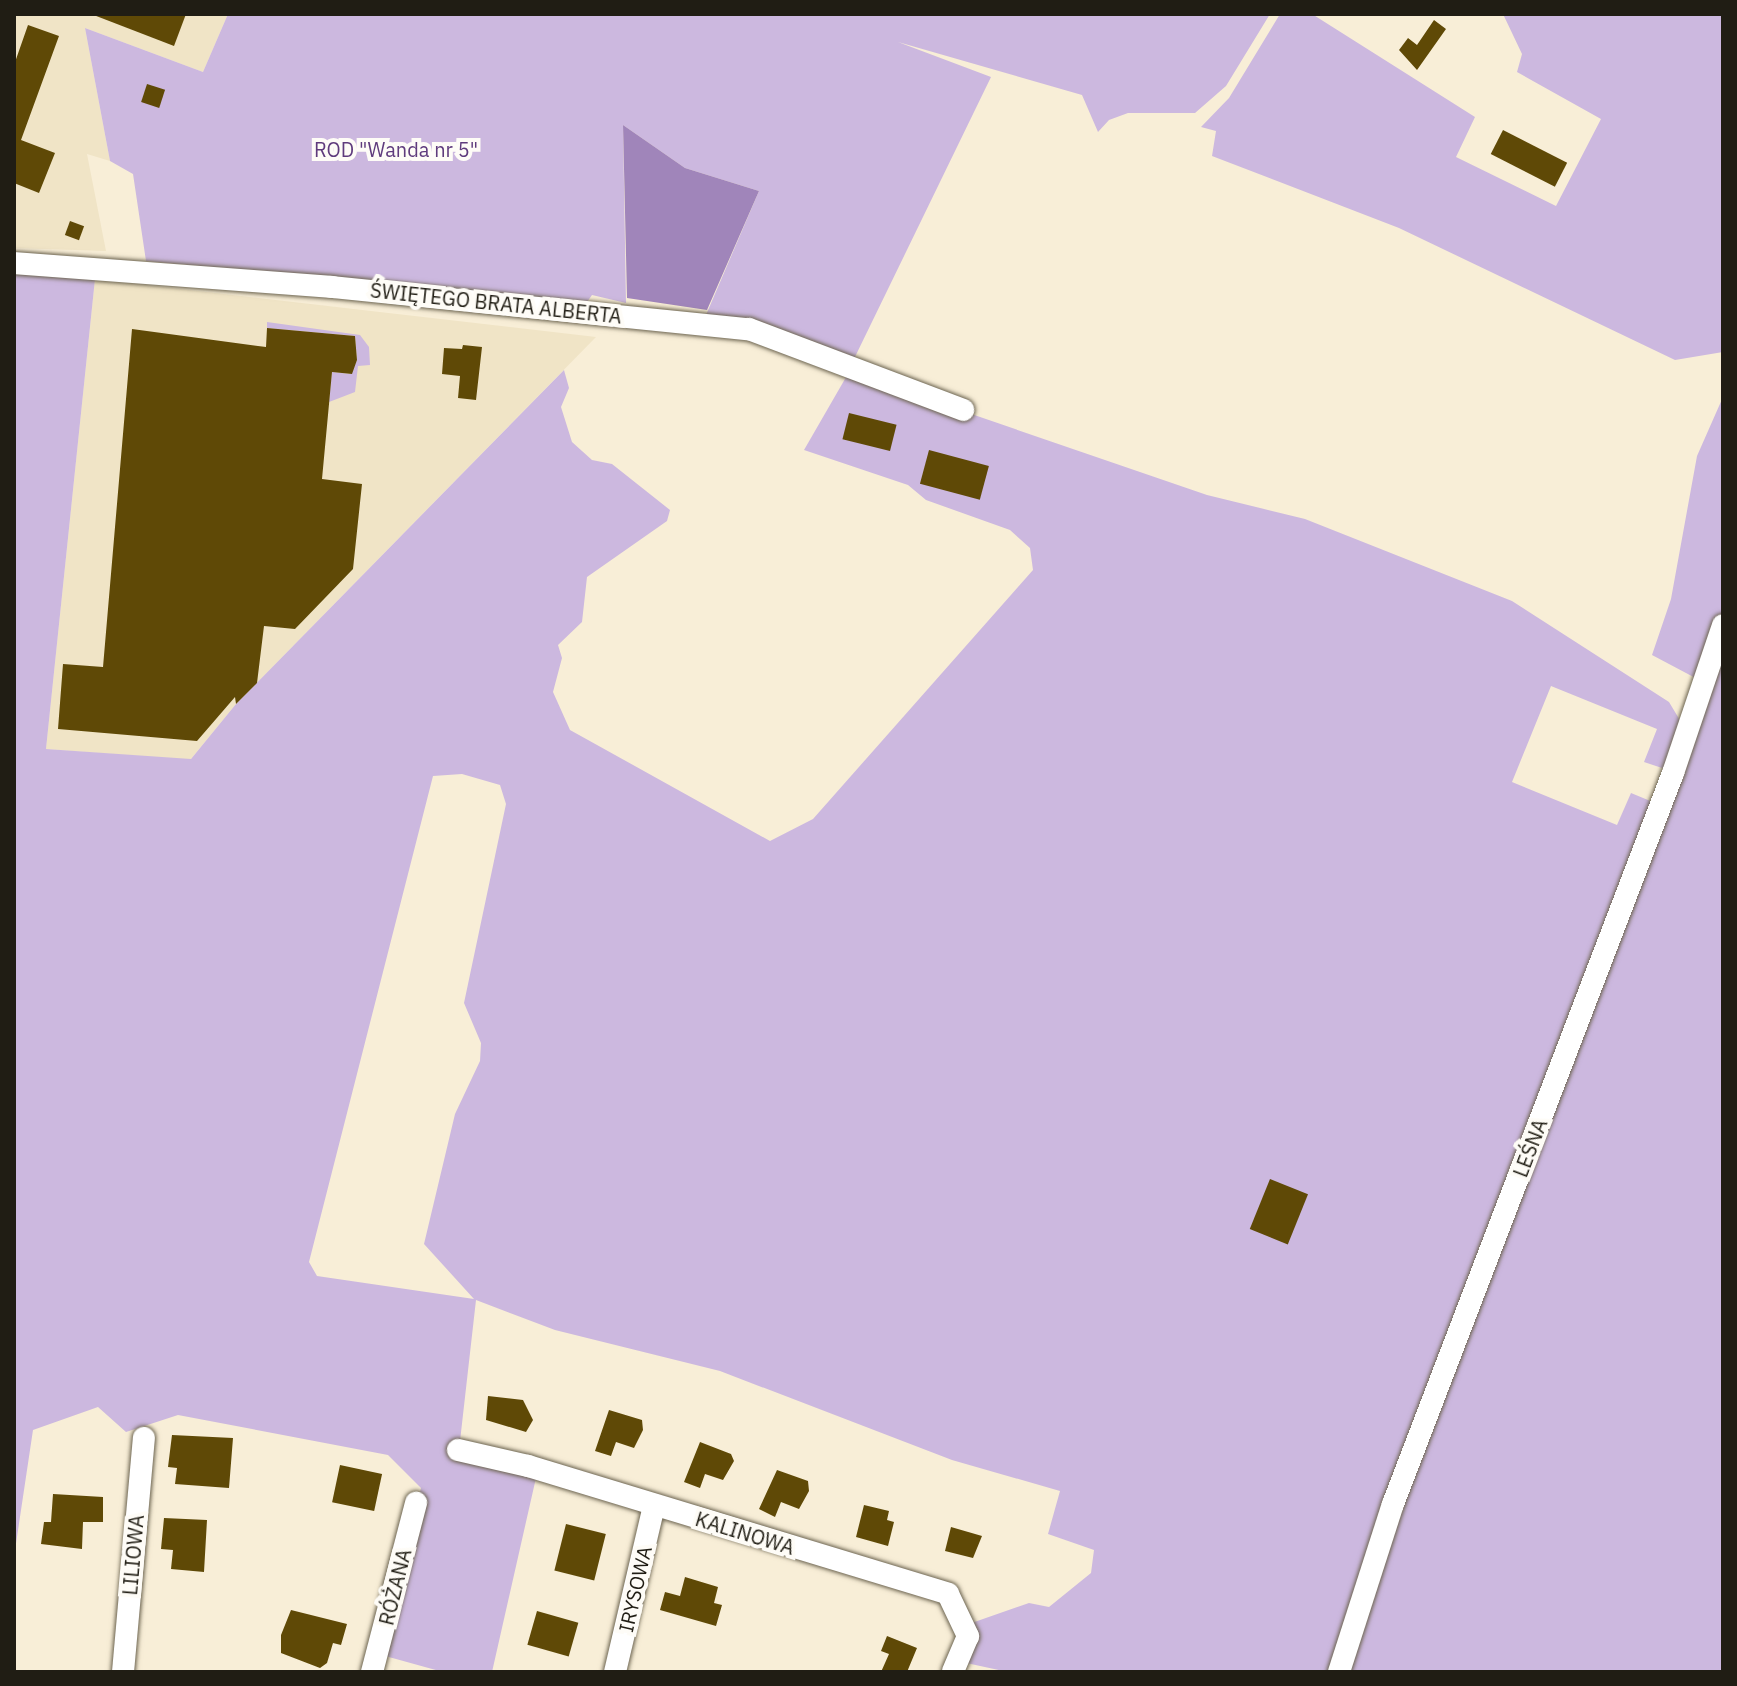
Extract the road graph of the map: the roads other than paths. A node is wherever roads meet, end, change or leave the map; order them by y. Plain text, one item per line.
1 (14, 263) edge
2 (963, 410) dead end
3 (1723, 625) edge
4 (144, 1438) dead end
5 (458, 1450) dead end
6 (416, 1503) dead end
7 (654, 1506) junction
8 (123, 1672) edge
9 (372, 1672) edge
10 (615, 1672) edge
11 (953, 1672) edge
12 (1339, 1672) edge

1 - 2 street, ŚWIĘTEGO BRATA ALBERTA
3 - 12 street, LEŚNA
4 - 8 street, LILIOWA
5 - 7 street, KALINOWA
6 - 9 street, RÓŻANA
7 - 10 street, IRYSOWA
7 - 11 street, KALINOWA

